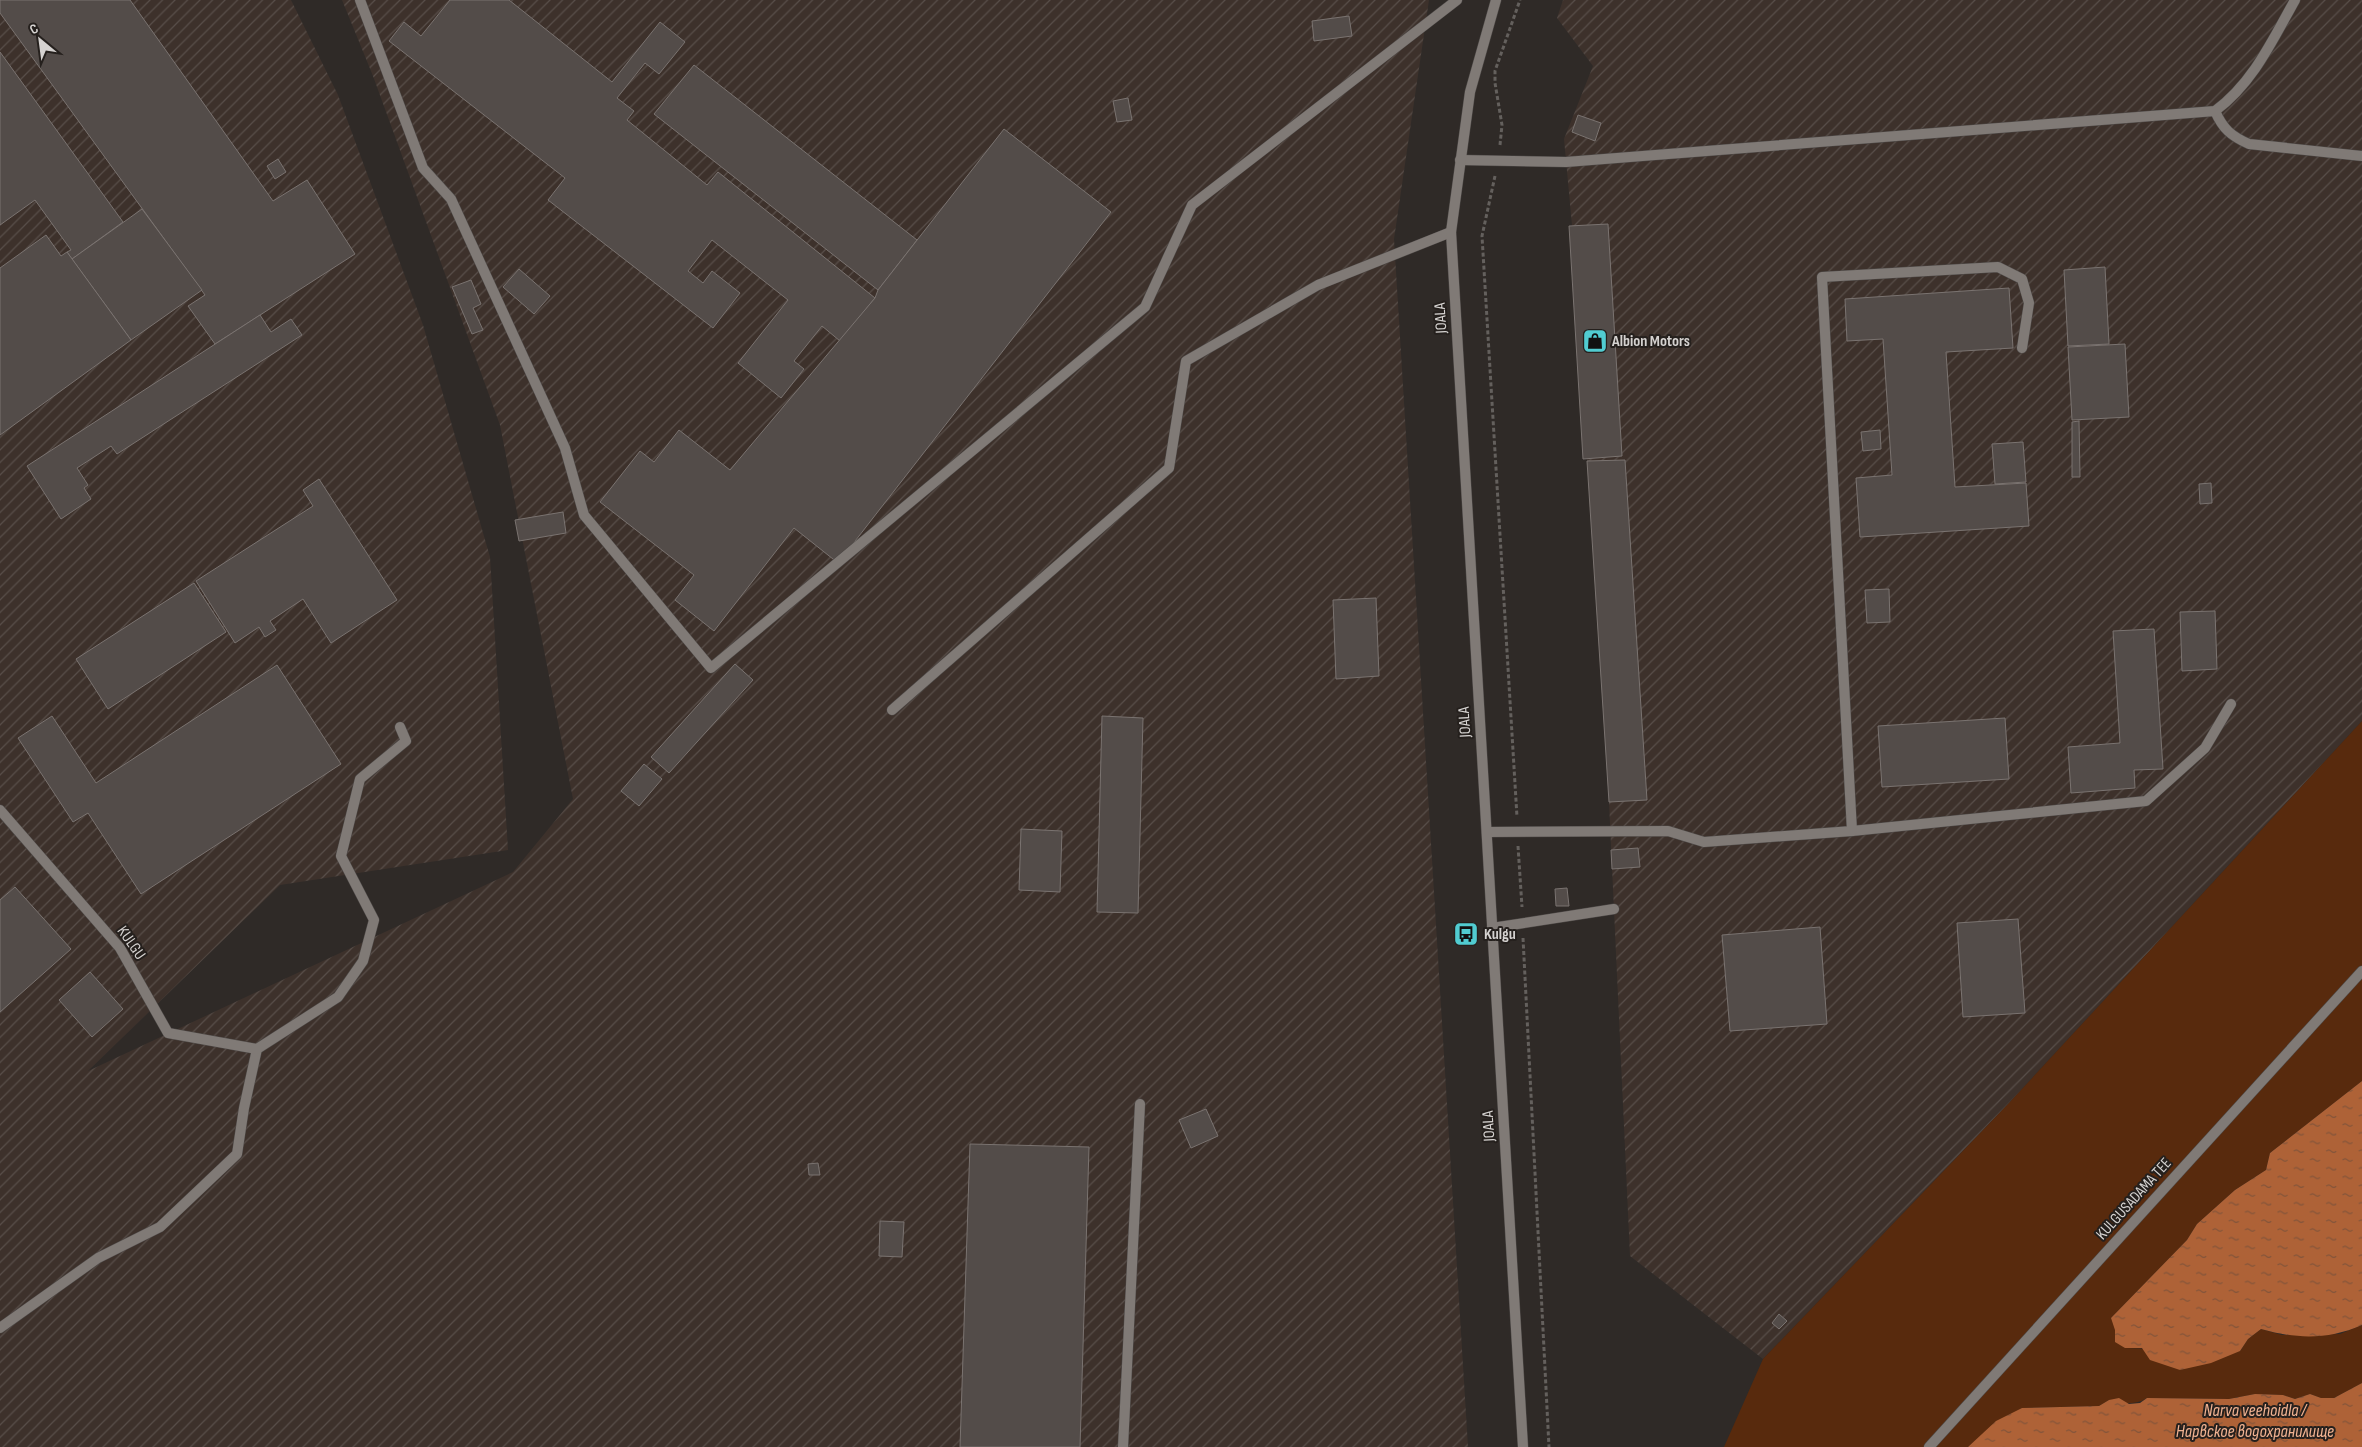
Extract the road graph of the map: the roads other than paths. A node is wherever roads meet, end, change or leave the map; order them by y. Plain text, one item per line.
1 (360, 0) edge
2 (1457, 0) edge
3 (1496, 0) edge
4 (2295, 0) edge
5 (2215, 111) junction
6 (2362, 156) edge
7 (1460, 160) junction
8 (1451, 232) junction
9 (2022, 348) dead end
10 (2231, 704) dead end
11 (892, 710) dead end
12 (400, 727) dead end
13 (0, 810) edge
14 (1852, 831) junction
15 (1486, 832) junction
16 (1614, 909) dead end
17 (1492, 928) junction
18 (2362, 971) edge
19 (257, 1049) junction
20 (1140, 1104) dead end
21 (0, 1328) edge
22 (1123, 1447) edge
23 (1523, 1447) edge
24 (1929, 1447) edge

1 - 2 street
3 - 7 street, JOALA
4 - 5 street
5 - 6 street
5 - 7 street
7 - 8 street, JOALA
8 - 11 street
8 - 15 street, JOALA
9 - 14 street
10 - 14 street
12 - 19 street
13 - 19 street, KULGU
14 - 15 street
15 - 17 street, JOALA
16 - 17 street
17 - 23 street, JOALA
18 - 24 street, KULGUSADAMA TEE
19 - 21 street
20 - 22 street

